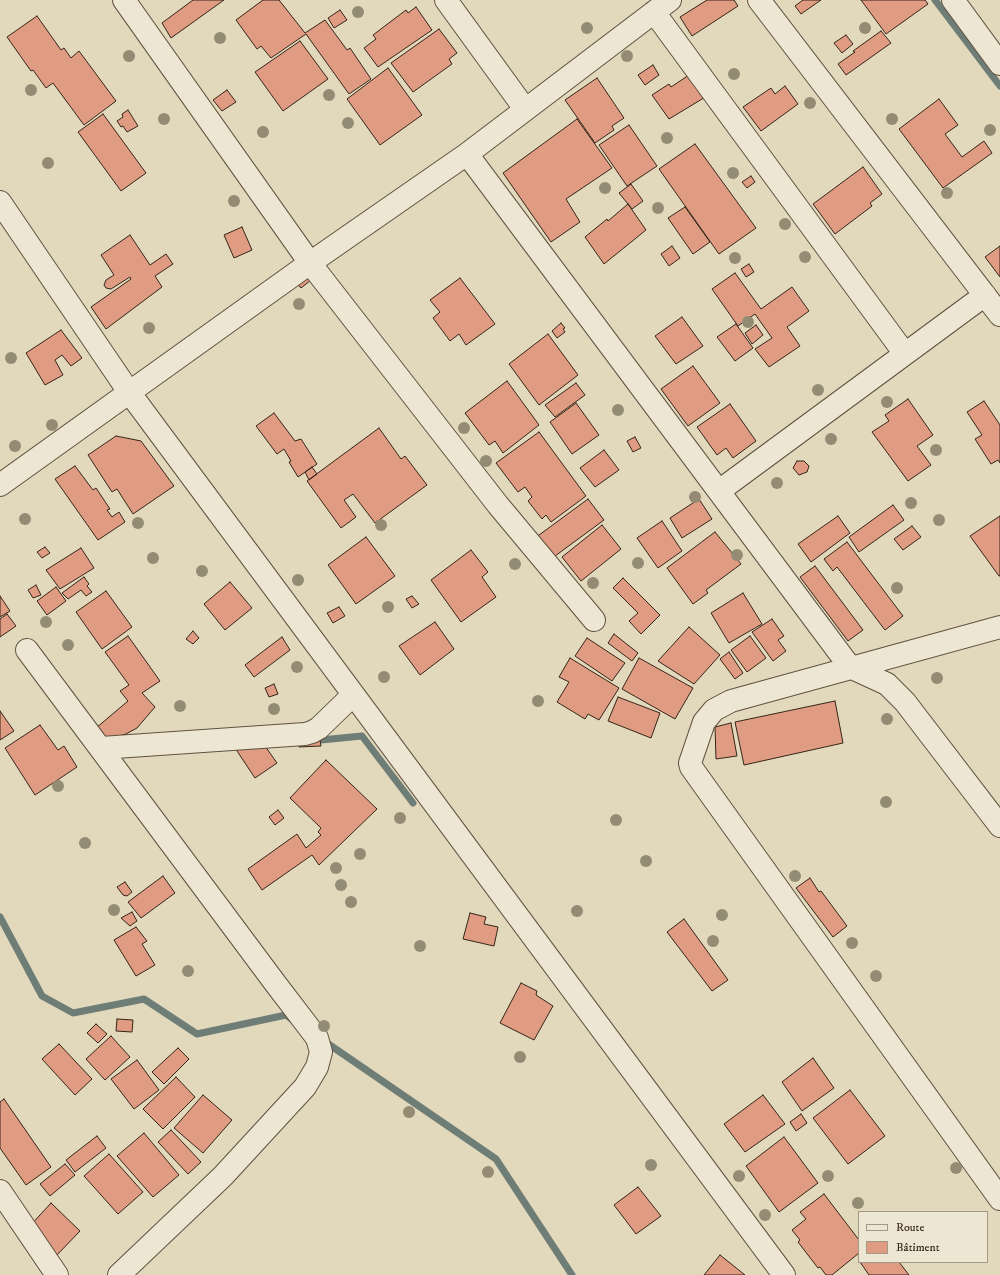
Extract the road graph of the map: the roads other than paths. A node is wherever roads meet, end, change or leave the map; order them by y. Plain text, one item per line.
1 (124, 0) edge
2 (446, 0) edge
3 (759, 0) edge
4 (952, 0) edge
5 (665, 3) edge
6 (1000, 64) edge
7 (525, 109) junction
8 (467, 154) junction
9 (0, 202) edge
10 (310, 263) junction
11 (985, 295) junction
12 (1000, 315) edge
13 (906, 354) junction
14 (129, 392) junction
15 (0, 485) edge
16 (719, 491) junction
17 (594, 620) dead end
18 (1000, 627) edge
19 (27, 650) dead end
20 (850, 667) junction
21 (353, 695) junction
22 (101, 748) junction
23 (1000, 826) edge
24 (0, 1191) edge
25 (1000, 1197) edge
26 (57, 1275) edge
27 (119, 1275) edge
28 (784, 1275) edge

1 - 10 street
2 - 7 street
3 - 11 street
4 - 6 street
5 - 7 street
5 - 13 street
7 - 8 street
8 - 10 street
8 - 16 street
9 - 14 street
10 - 14 street
10 - 17 street
11 - 12 street
11 - 13 street
13 - 16 street
14 - 15 street
14 - 21 street
16 - 20 street
18 - 20 street
19 - 22 street
20 - 23 street
20 - 25 street
21 - 22 street
21 - 28 street
22 - 27 street
24 - 26 street

